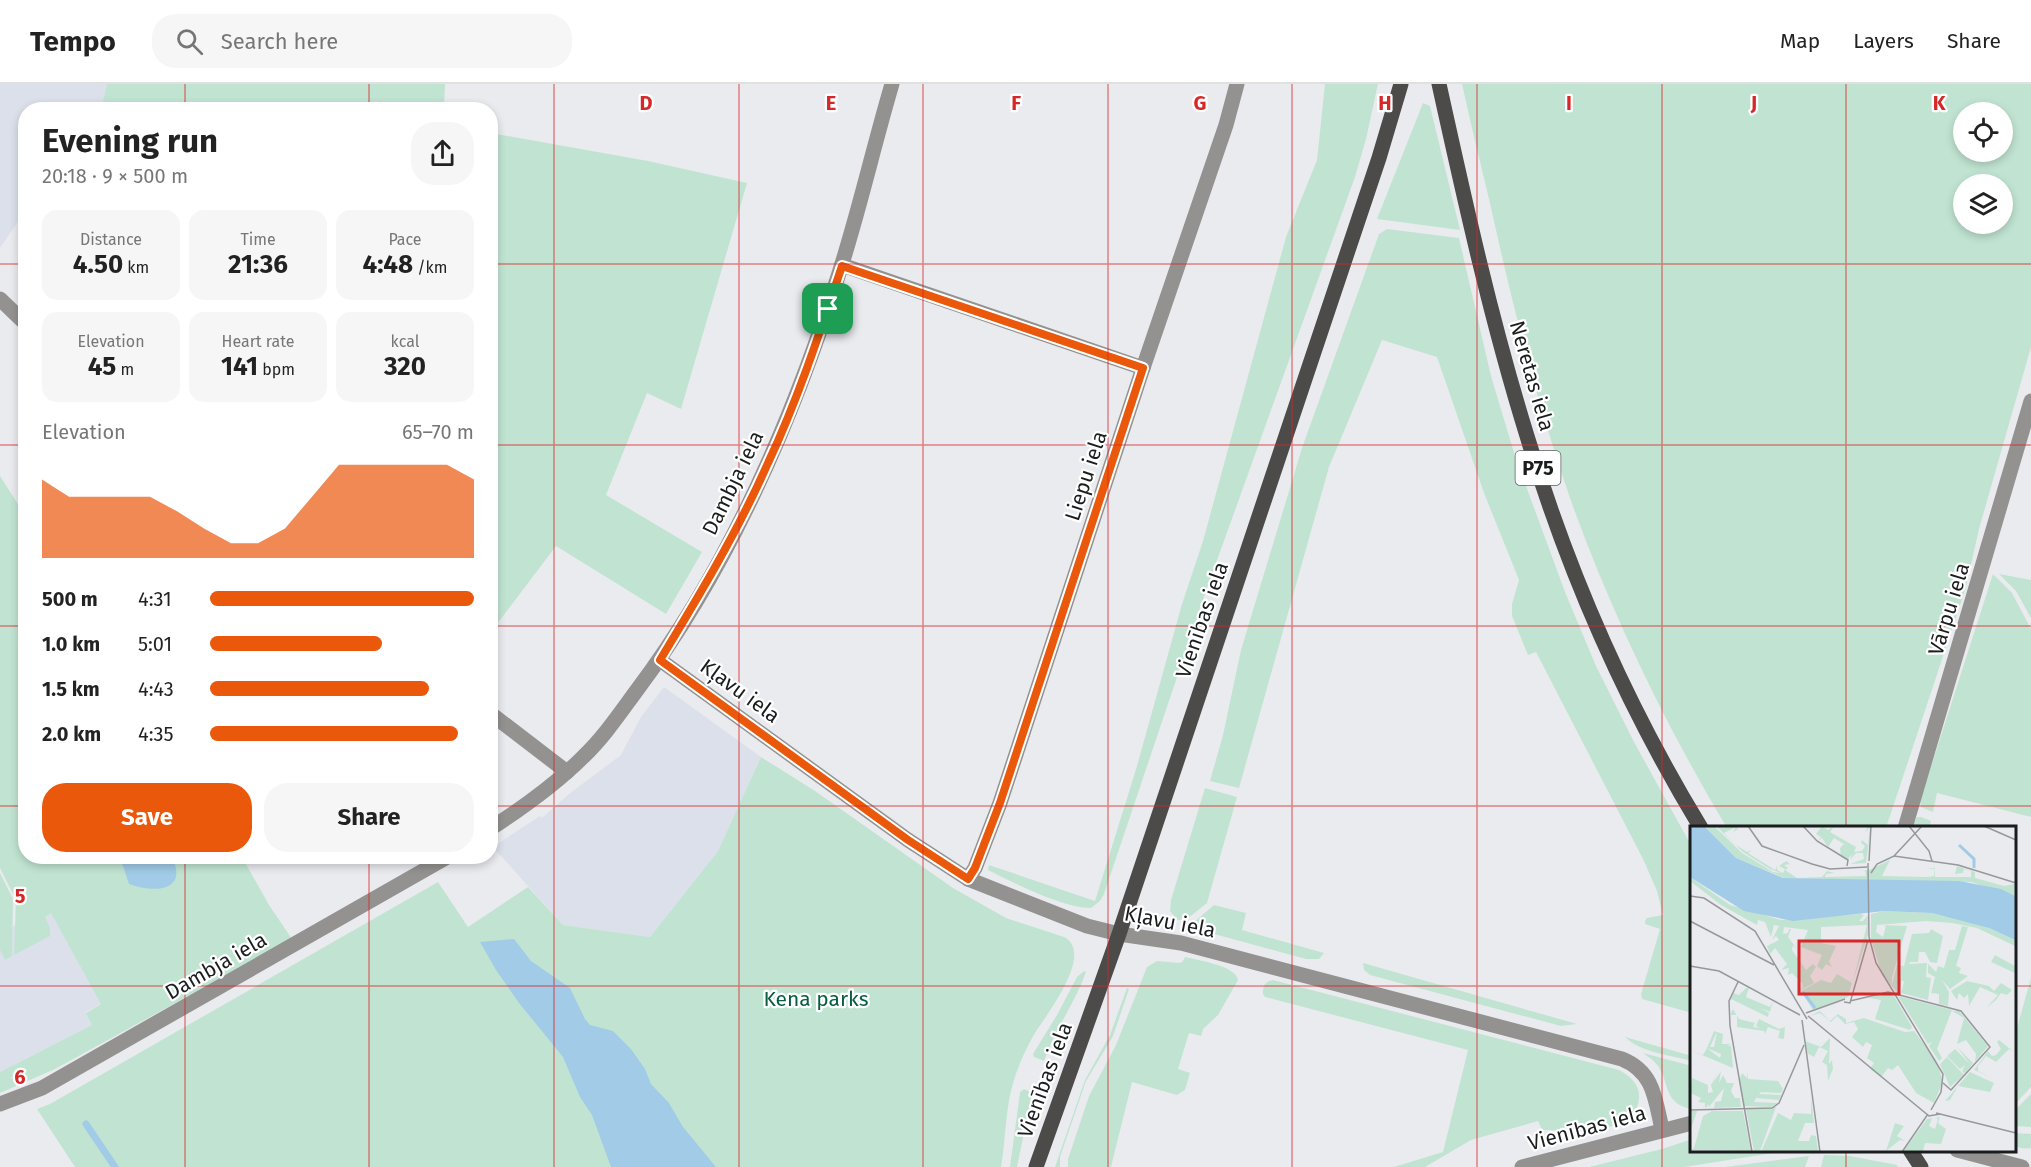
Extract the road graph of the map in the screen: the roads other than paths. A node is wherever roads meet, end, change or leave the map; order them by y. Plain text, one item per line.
1 (892, 84) edge
2 (1237, 84) edge
3 (1401, 84) edge
4 (1439, 84) edge
5 (842, 266) junction
6 (0, 299) edge
7 (18, 316) edge
8 (1143, 368) junction
9 (2031, 401) edge
10 (660, 660) junction
11 (498, 719) edge
12 (567, 772) junction
13 (498, 824) edge
14 (1700, 826) edge
15 (1906, 826) edge
16 (435, 864) edge
17 (968, 879) junction
18 (1119, 934) junction
19 (0, 1104) edge
20 (1690, 1123) edge
21 (1662, 1129) junction
22 (1911, 1152) edge
23 (1965, 1152) edge
24 (1036, 1167) edge
25 (1522, 1167) edge
26 (1921, 1167) edge
27 (2022, 1167) edge

1 - 5 street, Dambja iela
2 - 8 street, Liepu iela
3 - 18 main road, Vienības iela
4 - 14 main road, Neretas iela / P75
5 - 8 street
5 - 10 street, Dambja iela
6 - 7 street
8 - 17 street, Liepu iela
9 - 15 street, Vārpu iela
10 - 12 street, Dambja iela
10 - 17 street, Kļavu iela
11 - 12 street
12 - 13 street, Dambja iela
16 - 19 street, Dambja iela
17 - 18 street, Kļavu iela
18 - 21 street, Kļavu iela
18 - 24 main road, Vienības iela
20 - 21 street
21 - 25 street, Vienības iela
22 - 26 main road
23 - 27 street

